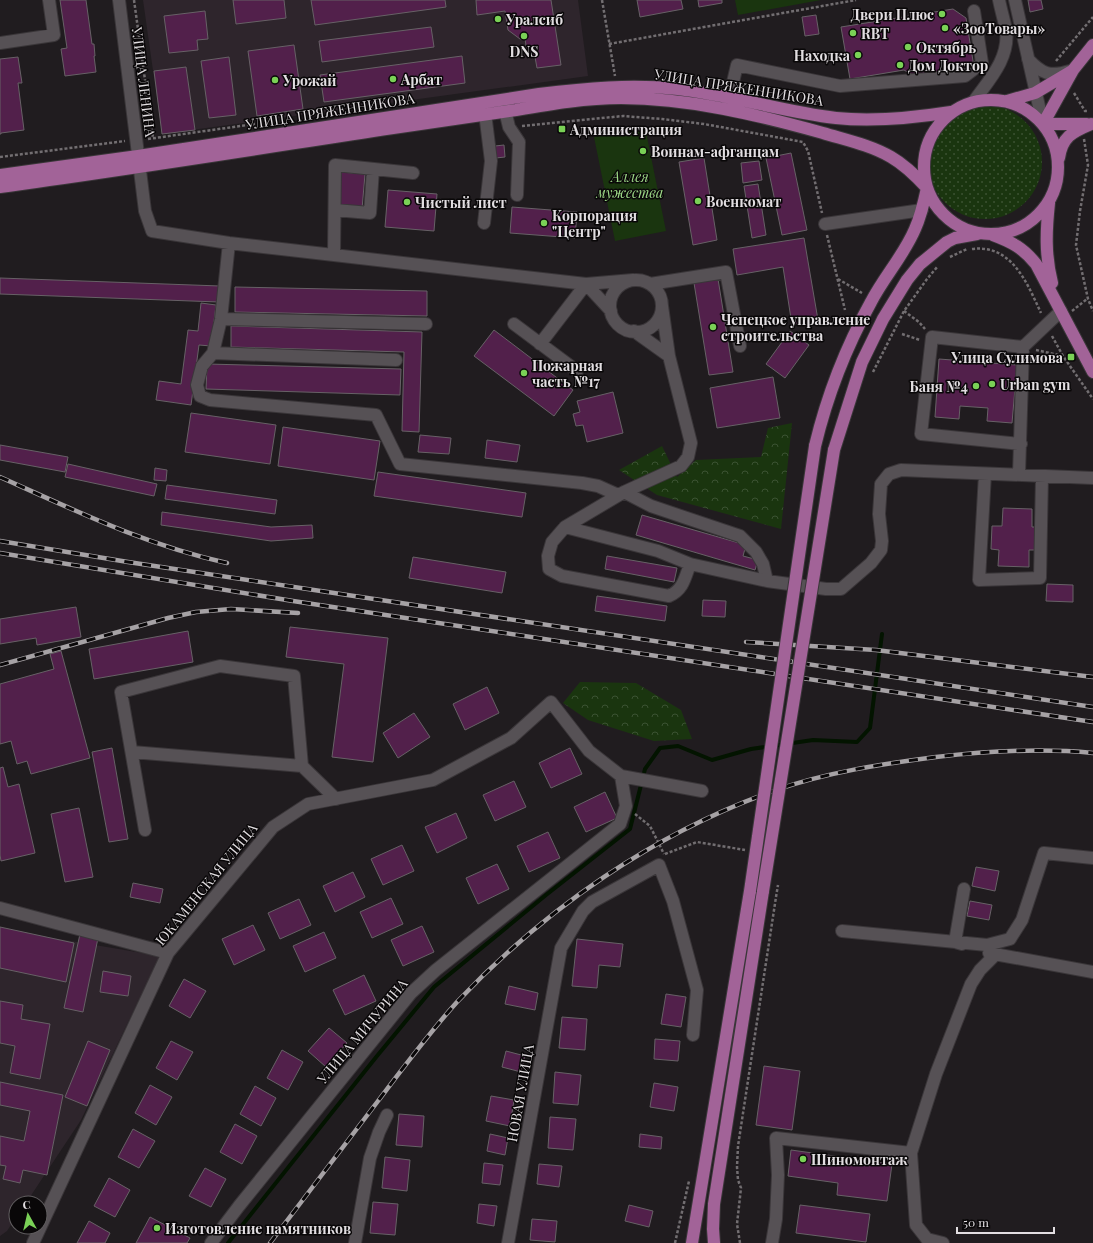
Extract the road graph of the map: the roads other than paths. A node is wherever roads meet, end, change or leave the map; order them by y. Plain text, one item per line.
1 (49, 0) edge
2 (119, 0) edge
3 (999, 0) edge
4 (1015, 0) edge
5 (974, 11) dead end
6 (0, 43) edge
7 (1093, 45) edge
8 (1027, 58) junction
9 (1073, 70) junction
10 (1035, 93) junction
11 (729, 98) junction
12 (974, 101) junction
13 (1007, 101) junction
14 (504, 105) junction
15 (485, 108) junction
16 (727, 110) junction
17 (951, 112) junction
18 (1043, 124) junction
19 (1087, 125) edge
20 (139, 162) junction
21 (1058, 162) junction
22 (373, 169) junction
23 (413, 173) dead end
24 (0, 175) edge
25 (0, 187) edge
26 (927, 188) junction
27 (516, 195) dead end
28 (1049, 201) junction
29 (335, 210) junction
30 (922, 210) junction
31 (484, 223) dead end
32 (825, 224) road end
33 (985, 234) junction
34 (229, 243) junction
35 (334, 255) junction
36 (633, 280) junction
37 (586, 284) junction
38 (650, 284) junction
39 (662, 306) junction
40 (1059, 306) junction
41 (611, 311) junction
42 (221, 319) junction
43 (426, 324) dead end
44 (514, 324) dead end
45 (634, 331) junction
46 (540, 344) junction
47 (740, 346) dead end
48 (1023, 347) junction
49 (213, 353) junction
50 (669, 356) junction
51 (396, 360) dead end
52 (577, 371) dead end
53 (1093, 372) edge
54 (1021, 444) junction
55 (985, 474) junction
56 (1020, 474) junction
57 (1042, 476) junction
58 (1093, 478) edge
59 (621, 493) junction
60 (565, 527) junction
61 (690, 564) junction
62 (767, 581) junction
63 (132, 752) junction
64 (302, 766) junction
65 (621, 776) junction
66 (702, 791) dead end
67 (336, 799) junction
68 (145, 830) dead end
69 (1093, 858) edge
70 (964, 889) dead end
71 (0, 908) edge
72 (842, 931) dead end
73 (955, 942) junction
74 (168, 953) junction
75 (995, 955) junction
76 (1093, 972) edge
77 (693, 1035) dead end
78 (387, 1115) dead end
79 (911, 1152) junction
80 (33, 1243) edge
81 (211, 1243) edge
82 (355, 1243) edge
83 (508, 1243) edge
84 (692, 1243) edge
85 (714, 1243) edge
86 (772, 1243) edge
87 (943, 1243) edge

1 - 6 street
2 - 20 street, УЛИЦА ЛЕНИНА
3 - 12 street
4 - 8 street
5 - 11 street
7 - 9 main road
8 - 9 street
8 - 10 street
9 - 10 main road
9 - 18 main road
10 - 13 main road
10 - 18 street
11 - 14 main road, УЛИЦА ПРЯЖЕННИКОВА
11 - 16 street
11 - 17 main road, УЛИЦА ПРЯЖЕННИКОВА
12 - 13 main road
12 - 17 main road
13 - 18 main road
14 - 15 main road, УЛИЦА ПРЯЖЕННИКОВА
14 - 16 main road, УЛИЦА ПРЯЖЕННИКОВА
14 - 27 street
15 - 20 main road, УЛИЦА ПРЯЖЕННИКОВА
15 - 31 street
16 - 26 main road, УЛИЦА ПРЯЖЕННИКОВА
17 - 26 main road
18 - 19 main road
18 - 21 main road
19 - 21 main road
20 - 24 main road, УЛИЦА ПРЯЖЕННИКОВА
20 - 25 main road, УЛИЦА ПРЯЖЕННИКОВА
20 - 34 street, УЛИЦА ЛЕНИНА
21 - 28 main road
22 - 23 street
22 - 29 street
22 - 29 street
26 - 30 main road
26 - 33 main road
28 - 33 main road
28 - 40 main road
29 - 35 street
30 - 32 street
30 - 84 main road, bridge
33 - 40 main road
33 - 85 main road, bridge
34 - 35 street
34 - 42 street
35 - 37 street
36 - 37 street
36 - 38 street
36 - 41 street
37 - 41 street
37 - 46 street
38 - 39 street
38 - 47 street
39 - 45 street
39 - 50 street
40 - 48 street
40 - 53 main road
41 - 45 street
42 - 43 street
42 - 49 street
44 - 46 street
45 - 50 street
46 - 52 street
48 - 54 street
48 - 54 street
49 - 51 street
49 - 59 street
50 - 59 street
54 - 56 street
55 - 56 street
55 - 57 street
55 - 62 street
56 - 57 street
57 - 58 street
59 - 60 street
59 - 62 street
60 - 61 street
60 - 61 street
61 - 62 street
63 - 64 street
63 - 64 street
63 - 68 street
64 - 67 street
65 - 66 street
65 - 67 street, ЮКАМЕНСКАЯ УЛИЦА
65 - 81 street, УЛИЦА МИЧУРИНА
67 - 74 street, ЮКАМЕНСКАЯ УЛИЦА
69 - 73 street
70 - 73 street
71 - 74 street
72 - 73 street
73 - 75 street
74 - 80 street, ЮКАМЕНСКАЯ УЛИЦА
75 - 76 street
75 - 79 street
77 - 83 street, НОВАЯ УЛИЦА
78 - 82 street
79 - 86 street
79 - 87 street

